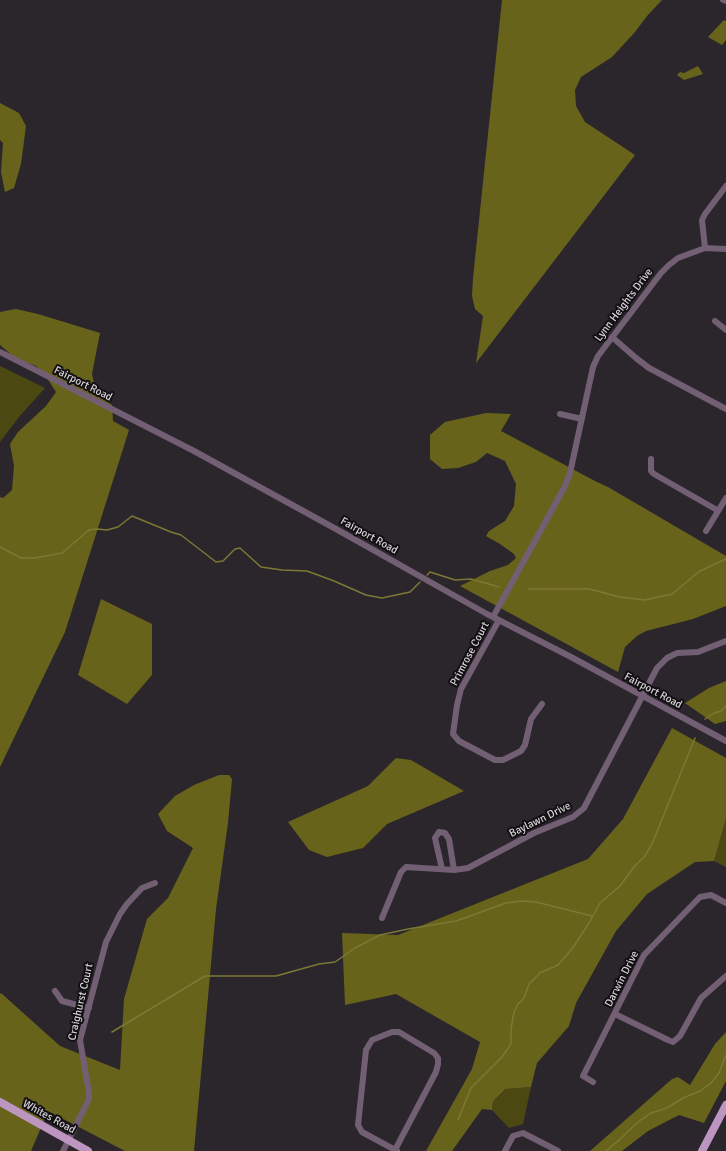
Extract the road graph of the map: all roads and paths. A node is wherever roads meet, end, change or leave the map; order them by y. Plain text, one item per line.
1 (723, 0) edge
2 (726, 1) edge
3 (726, 186) edge
4 (705, 248) junction
5 (726, 249) edge
6 (715, 321) dead end
7 (726, 330) edge
8 (612, 337) junction
9 (0, 352) edge
10 (726, 409) edge
11 (560, 414) dead end
12 (582, 418) junction
13 (651, 459) dead end
14 (726, 498) edge
15 (717, 510) junction
16 (706, 531) dead end
17 (493, 617) junction
18 (499, 620) junction
19 (726, 641) edge
20 (643, 696) junction
21 (542, 704) dead end
22 (726, 741) edge
23 (442, 869) junction
24 (454, 870) junction
25 (155, 884) dead end
26 (726, 903) edge
27 (382, 918) dead end
28 (726, 976) edge
29 (55, 991) dead end
30 (89, 1008) junction
31 (615, 1014) junction
32 (593, 1082) dead end
33 (0, 1102) edge
34 (726, 1105) edge
35 (68, 1140) junction
36 (396, 1150) edge
37 (63, 1151) edge
38 (88, 1151) edge
39 (505, 1151) edge
40 (558, 1151) edge
41 (702, 1151) edge

1 - 2 street
3 - 4 street
4 - 5 street, Lynn Heights Drive
4 - 8 street, Lynn Heights Drive
6 - 7 street
8 - 10 street
8 - 12 street, Lynn Heights Drive
9 - 17 street, Fairport Road
11 - 12 street
12 - 17 street, Lynn Heights Drive
13 - 15 street
14 - 15 street
15 - 16 street
17 - 18 street, Fairport Road
18 - 20 street, Fairport Road
18 - 21 street, Primrose Court
19 - 20 street, Baylawn Drive
20 - 22 street, Fairport Road
20 - 24 street, Baylawn Drive
23 - 24 street, Baylawn Drive
23 - 24 street
23 - 27 street, Baylawn Drive
25 - 30 street, Craighurst Court
26 - 31 street, Darwin Drive
28 - 31 street
29 - 30 street
30 - 35 street, Craighurst Court
31 - 32 street, Darwin Drive
33 - 35 main road, Whites Road
34 - 41 main road
35 - 37 street, Craighurst Court
35 - 38 main road, Whites Road
36 - 36 street
39 - 40 street

